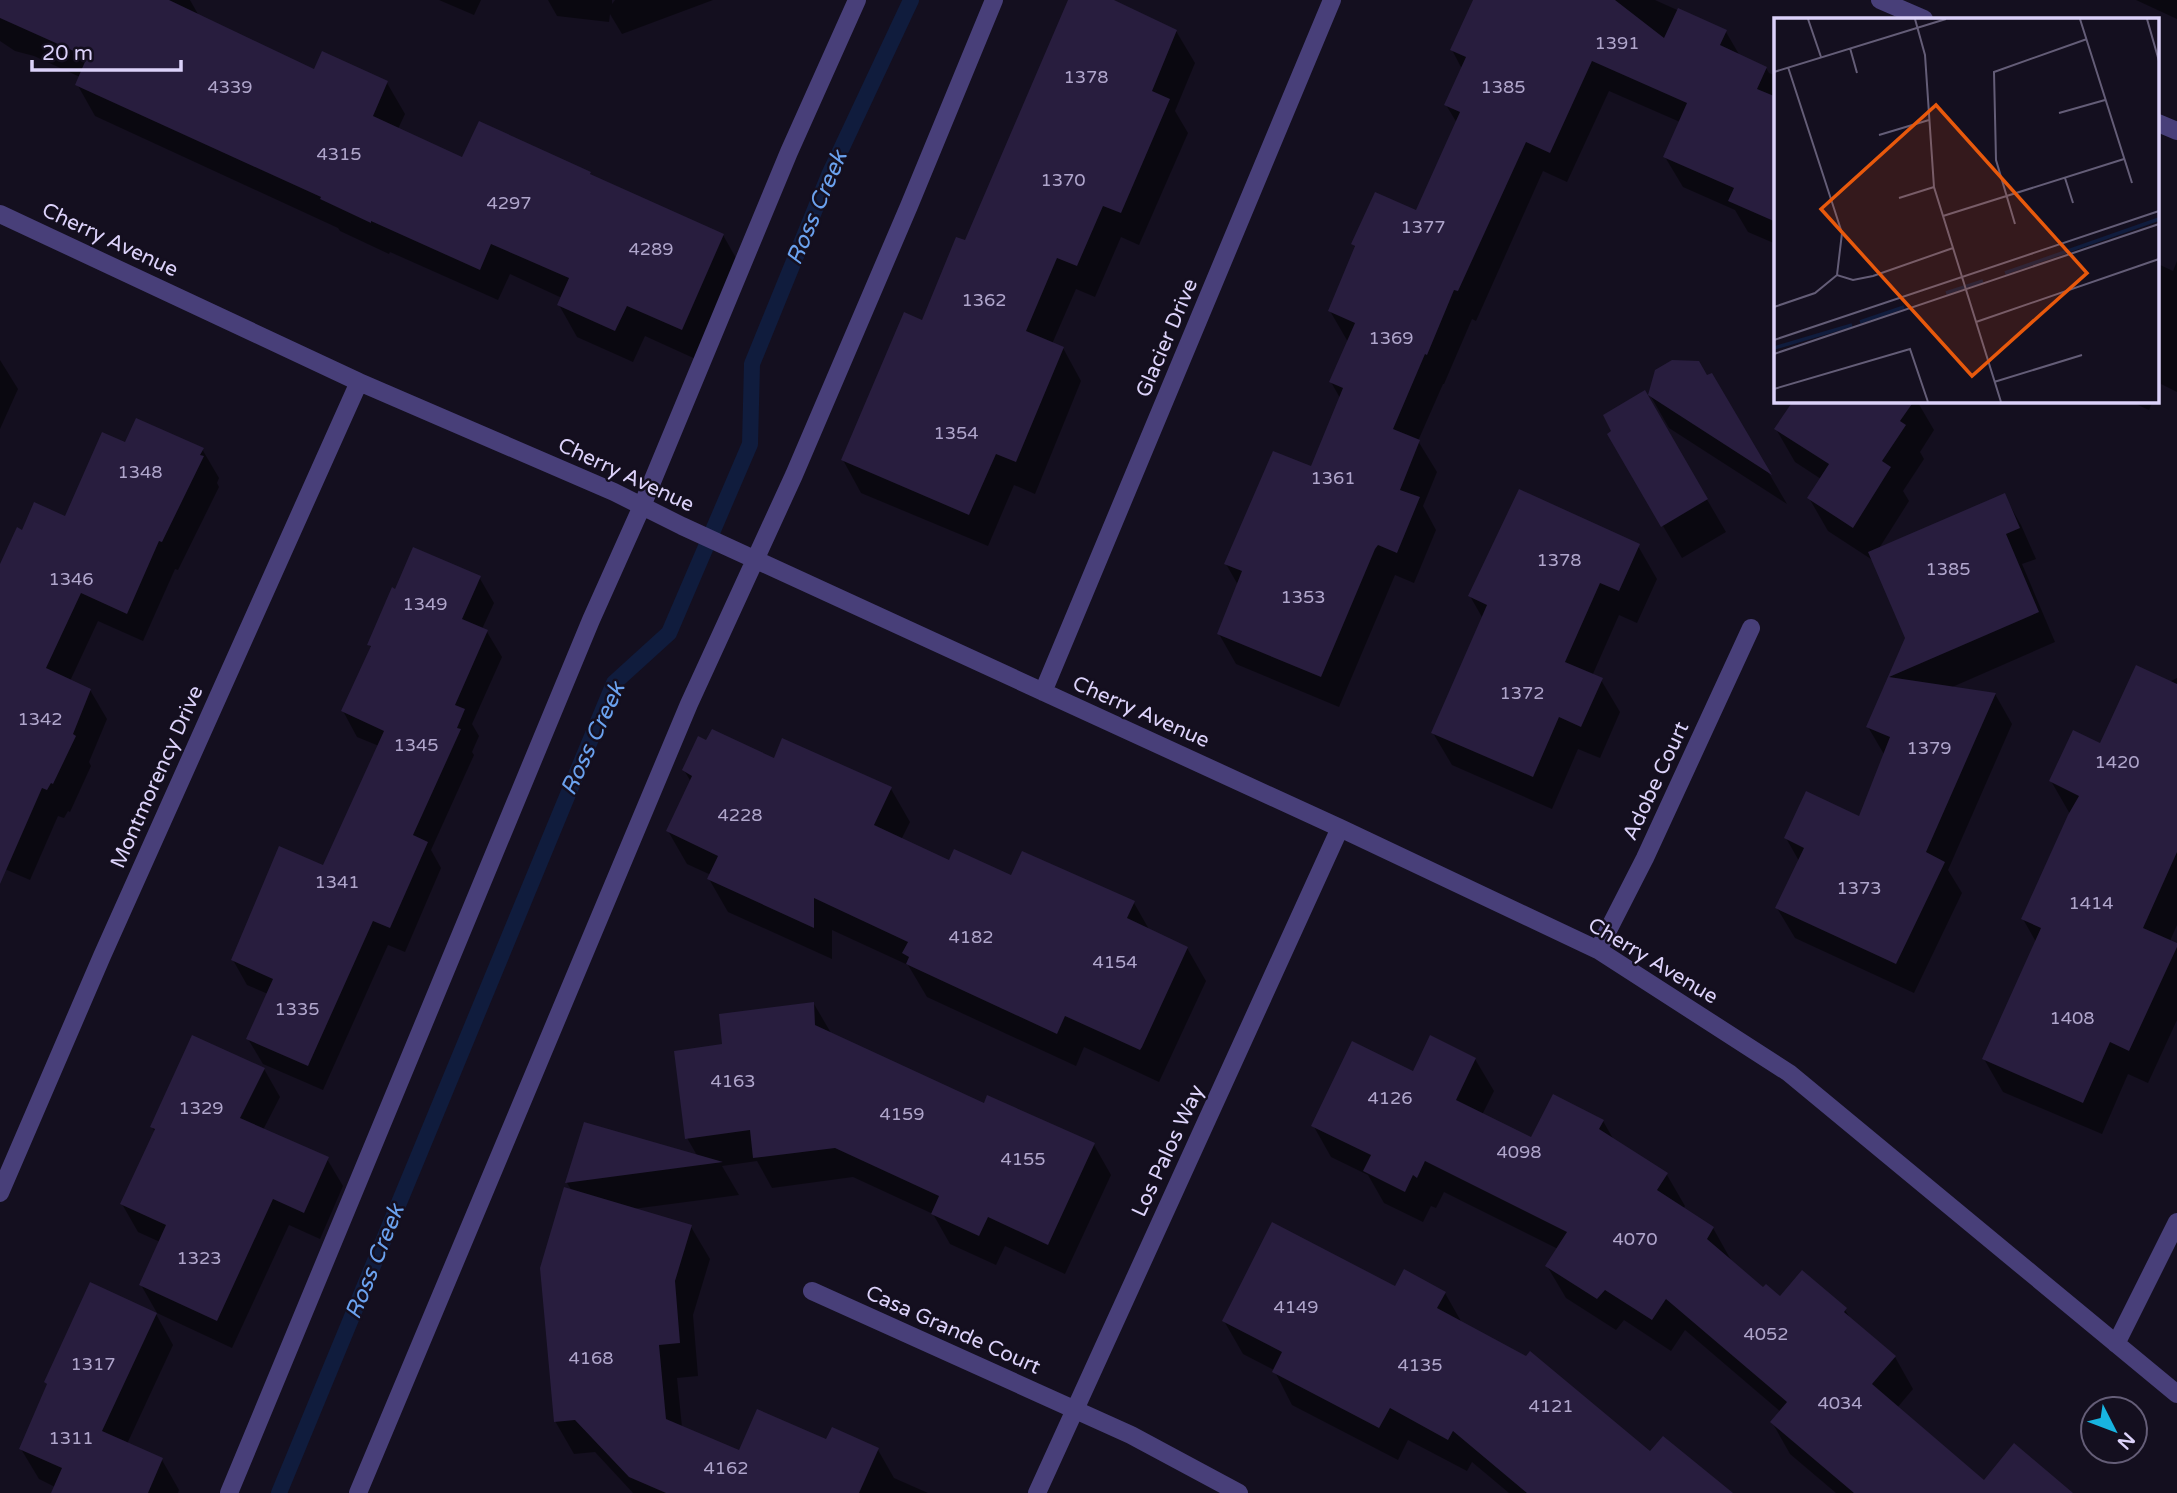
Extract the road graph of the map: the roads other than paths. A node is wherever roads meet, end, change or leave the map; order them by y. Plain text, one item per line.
1 (857, 0) edge
2 (993, 0) edge
3 (1332, 0) edge
4 (1880, 0) edge
5 (1922, 18) edge
6 (2160, 124) edge
7 (2177, 131) edge
8 (0, 214) edge
9 (359, 382) junction
10 (642, 506) junction
11 (756, 559) junction
12 (1751, 628) dead end
13 (1043, 692) junction
14 (1340, 828) junction
15 (1598, 950) junction
16 (0, 1193) edge
17 (2177, 1222) edge
18 (812, 1291) dead end
19 (2116, 1344) junction
20 (2177, 1394) edge
21 (1075, 1410) junction
22 (229, 1493) edge
23 (358, 1493) edge
24 (1037, 1493) edge
25 (1240, 1493) edge

1 - 10 street
2 - 11 street
3 - 13 street, Glacier Drive
4 - 5 street
6 - 7 street
8 - 9 street, Cherry Avenue
9 - 10 street, Cherry Avenue
9 - 16 street, Montmorency Drive
10 - 11 street, Cherry Avenue
10 - 22 street
11 - 13 street, Cherry Avenue
11 - 23 street
12 - 15 street, Adobe Court
13 - 14 street, Cherry Avenue
14 - 15 street, Cherry Avenue
14 - 21 street, Los Palos Way
15 - 19 street, Cherry Avenue
17 - 19 street
18 - 21 street, Casa Grande Court
19 - 20 street, Cherry Avenue
21 - 24 street, Los Palos Way
21 - 25 street, Casa Grande Court

